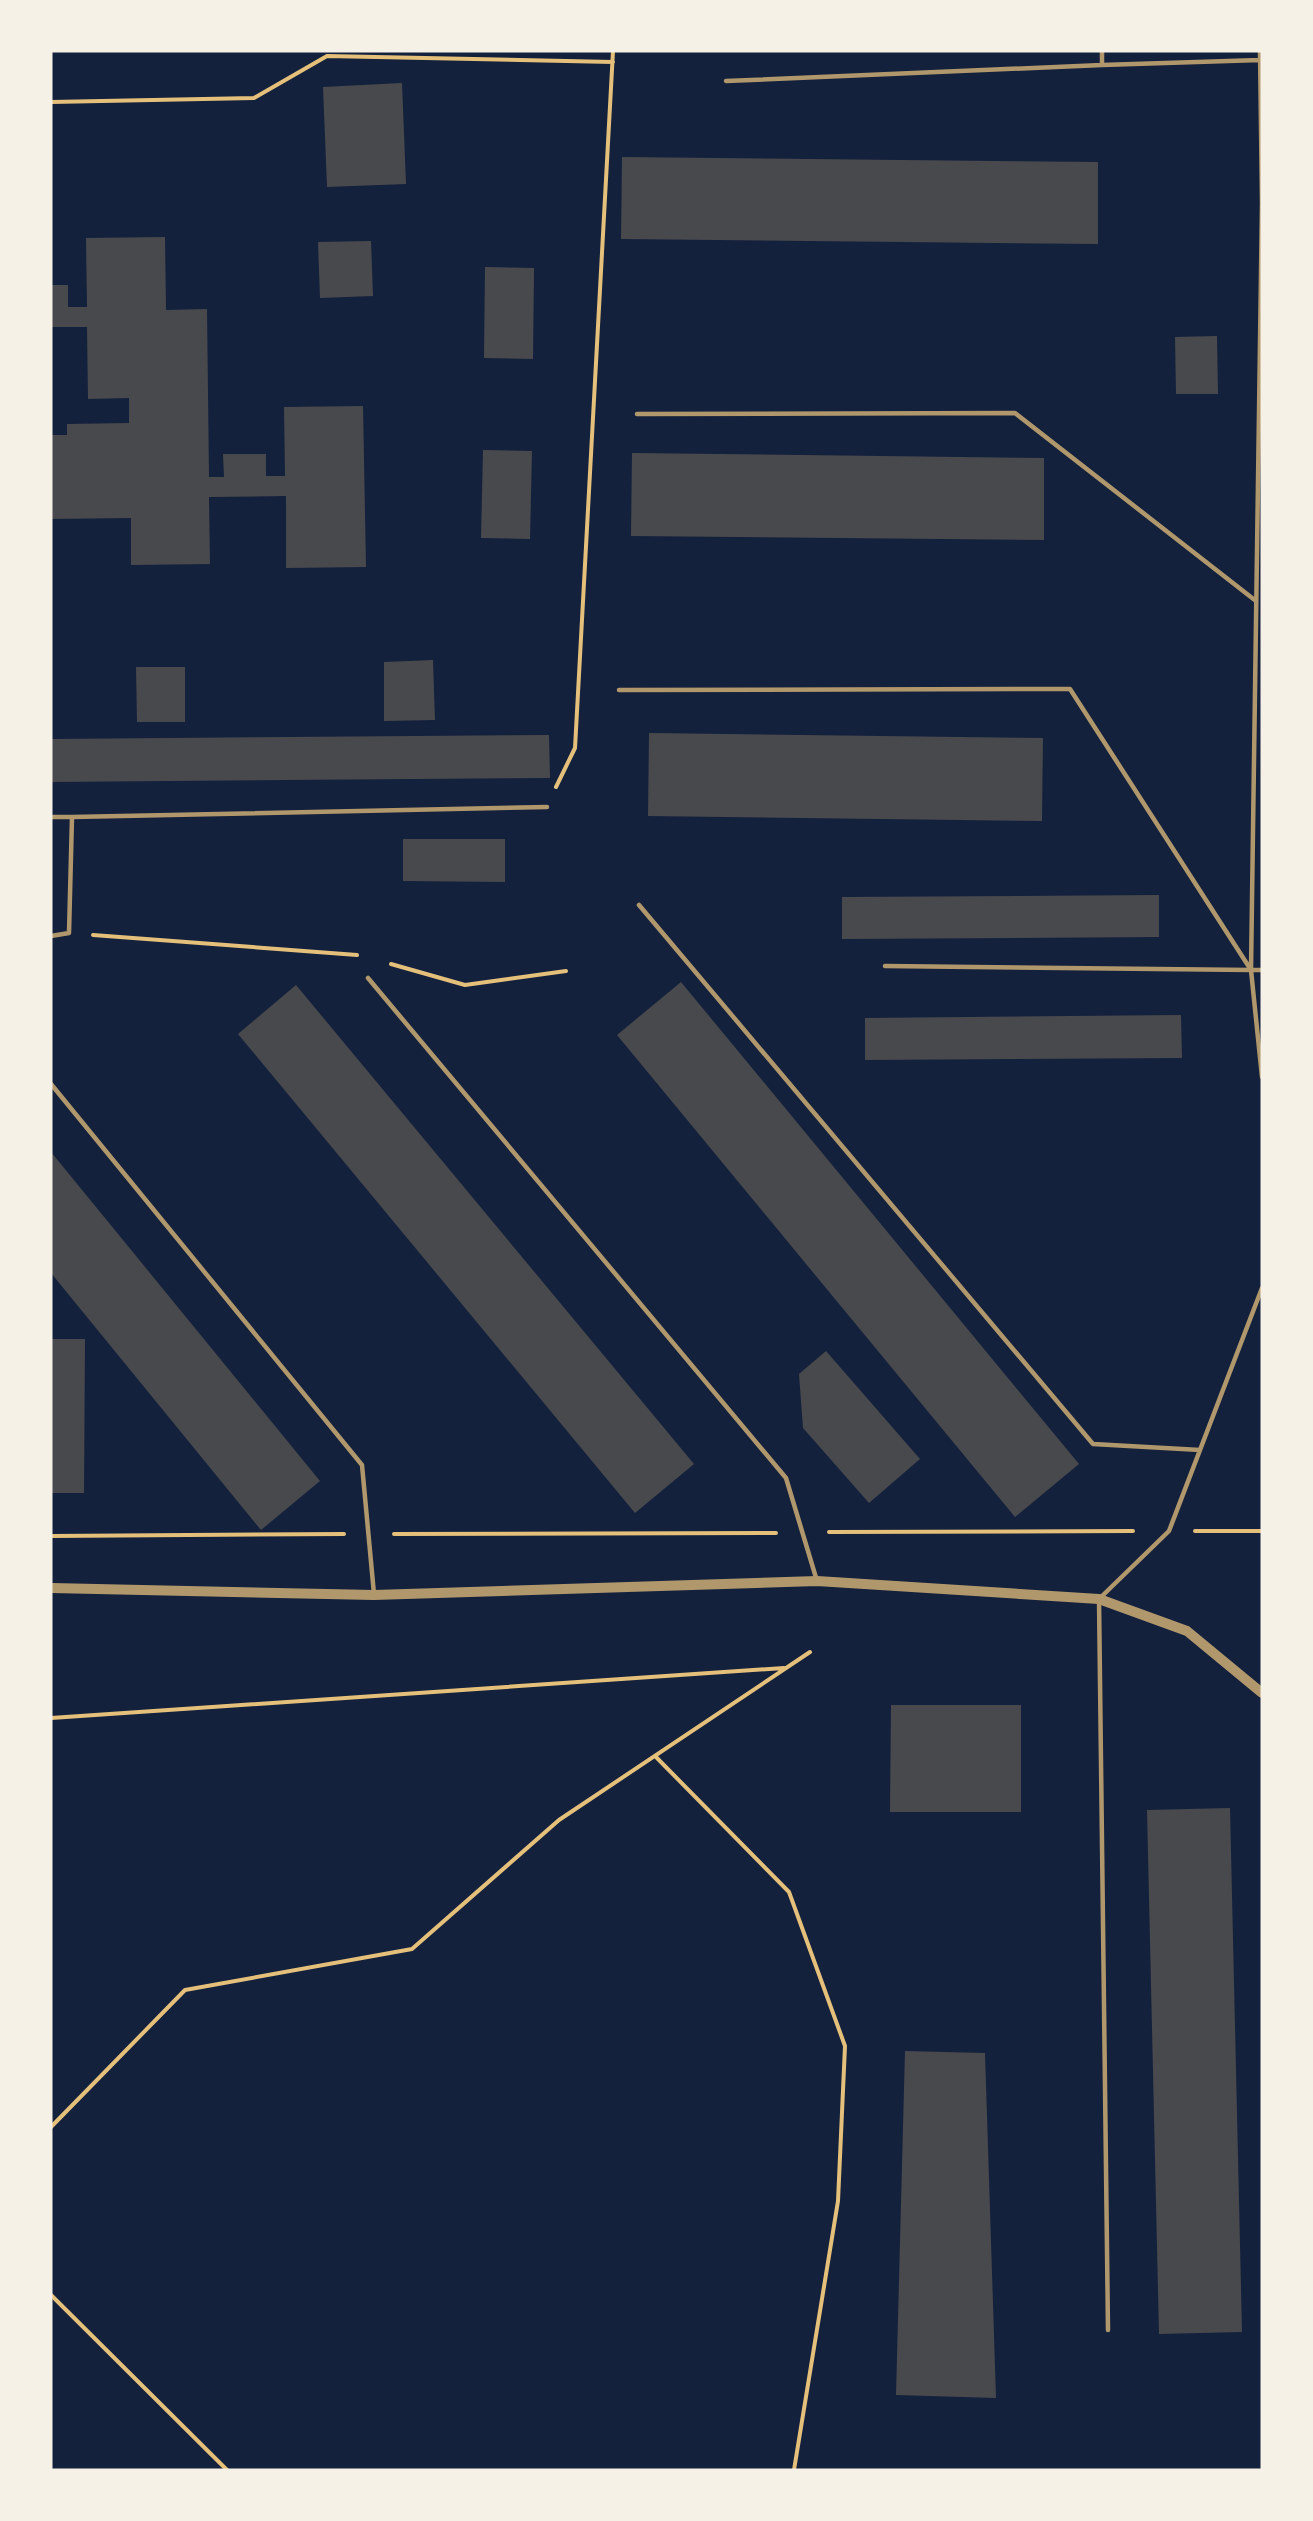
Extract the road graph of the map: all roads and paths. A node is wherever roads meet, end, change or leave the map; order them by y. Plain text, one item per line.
1 (613, 51) edge
2 (1102, 51) edge
3 (1260, 51) edge
4 (1260, 60) junction
5 (613, 62) junction
6 (1102, 65) junction
7 (726, 81) dead end
8 (51, 102) edge
9 (637, 414) dead end
10 (1256, 601) junction
11 (619, 690) dead end
12 (547, 807) joint
13 (51, 817) edge
14 (72, 817) junction
15 (639, 905) dead end
16 (69, 933) junction
17 (51, 936) edge
18 (362, 956) dead end
19 (385, 963) dead end
20 (885, 966) dead end
21 (1251, 970) junction
22 (1262, 970) edge
23 (566, 971) dead end
24 (368, 978) dead end
25 (1262, 1077) edge
26 (51, 1084) edge
27 (1262, 1288) edge
28 (1200, 1450) junction
29 (1169, 1531) junction
30 (1262, 1531) edge
31 (802, 1533) junction
32 (368, 1534) junction
33 (51, 1536) edge
34 (817, 1581) junction
35 (51, 1588) edge
36 (374, 1595) junction
37 (1099, 1599) junction
38 (810, 1652) dead end
39 (786, 1668) junction
40 (1262, 1693) edge
41 (51, 1718) edge
42 (655, 1756) junction
43 (51, 2127) edge
44 (51, 2295) edge
45 (1108, 2330) dead end
46 (227, 2470) edge
47 (794, 2470) edge

1 - 5 path
2 - 6 lane
3 - 4 lane
4 - 6 lane
4 - 10 lane
5 - 8 path
5 - 12 path
6 - 7 lane
9 - 10 lane
10 - 21 lane
11 - 21 lane
12 - 14 lane
13 - 14 lane
14 - 16 lane
15 - 28 lane
16 - 17 lane
16 - 18 path
19 - 23 path
20 - 21 lane
21 - 22 lane
21 - 25 lane
24 - 31 lane
26 - 32 lane
27 - 28 lane
28 - 29 lane
29 - 30 path
29 - 31 path
29 - 37 lane
31 - 32 path
31 - 34 lane
32 - 33 path
32 - 36 lane
34 - 36 street
34 - 37 street
35 - 36 street
37 - 40 street
37 - 45 lane
38 - 39 path
39 - 41 path
39 - 42 path
42 - 43 path
42 - 47 path
44 - 46 path

